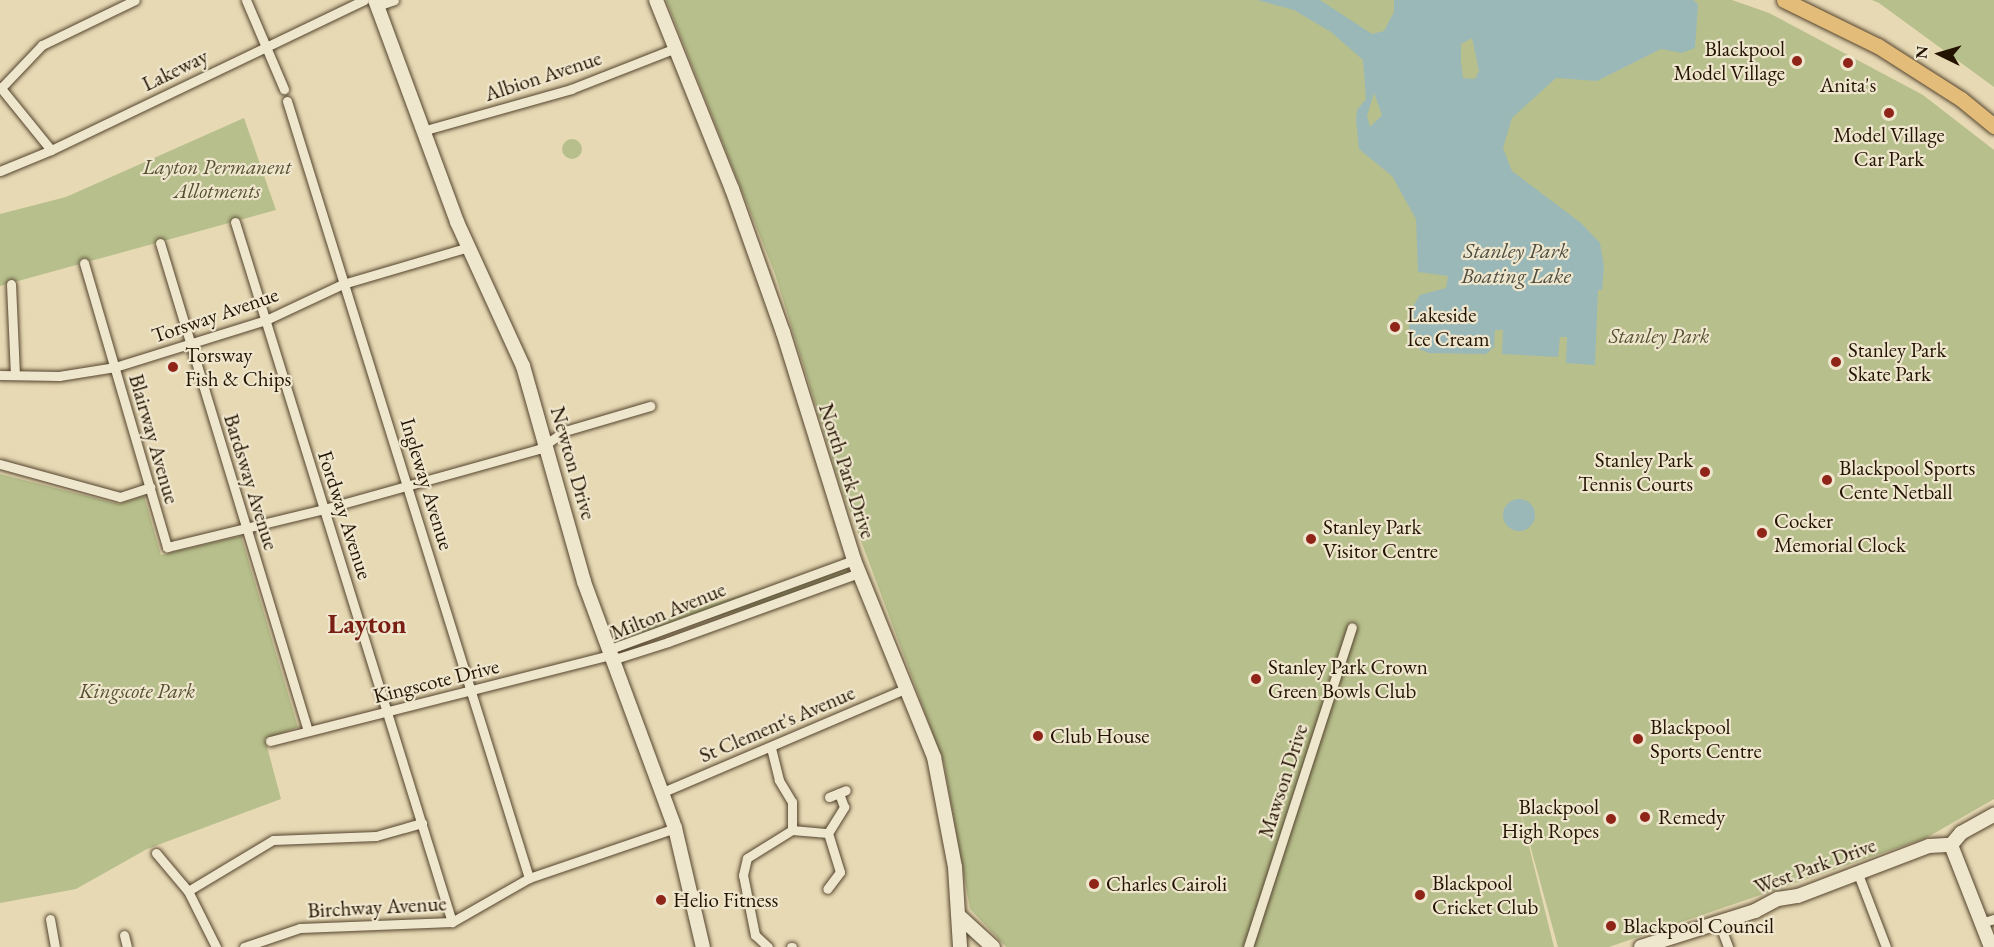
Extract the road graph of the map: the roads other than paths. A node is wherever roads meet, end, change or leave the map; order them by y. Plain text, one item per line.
1 (135, 0) edge
2 (246, 0) edge
3 (394, 0) edge
4 (656, 0) edge
5 (1784, 0) edge
6 (372, 2) edge
7 (267, 45) junction
8 (673, 49) junction
9 (1, 87) edge
10 (284, 89) dead end
11 (287, 101) dead end
12 (1994, 126) edge
13 (422, 131) junction
14 (51, 150) junction
15 (0, 171) edge
16 (235, 222) dead end
17 (160, 243) dead end
18 (469, 247) junction
19 (84, 263) dead end
20 (11, 284) dead end
21 (343, 284) junction
22 (266, 320) junction
23 (190, 343) junction
24 (115, 367) junction
25 (0, 375) edge
26 (15, 375) junction
27 (650, 406) dead end
28 (546, 445) junction
29 (0, 464) edge
30 (409, 485) junction
31 (150, 487) junction
32 (324, 509) junction
33 (246, 527) junction
34 (856, 567) junction
35 (1352, 627) dead end
36 (609, 655) junction
37 (905, 689) junction
38 (472, 692) junction
39 (389, 712) junction
40 (308, 731) junction
41 (270, 741) dead end
42 (771, 747) junction
43 (663, 792) junction
44 (838, 794) dead end
45 (1994, 815) edge
46 (422, 823) junction
47 (675, 828) junction
48 (792, 830) junction
49 (828, 833) junction
50 (1951, 845) junction
51 (156, 853) dead end
52 (1858, 874) junction
53 (529, 878) junction
54 (827, 889) dead end
55 (188, 891) junction
56 (959, 916) junction
57 (50, 918) dead end
58 (1988, 921) edge
59 (452, 922) junction
60 (1719, 923) junction
61 (124, 936) dead end
62 (55, 947) edge
63 (127, 947) edge
64 (216, 947) edge
65 (244, 947) edge
66 (703, 947) edge
67 (768, 947) edge
68 (960, 947) edge
69 (993, 947) edge
70 (1248, 947) edge
71 (1641, 947) edge
72 (1728, 947) edge
73 (1886, 947) edge
74 (1991, 947) edge

1 - 9 street
2 - 7 street
3 - 6 street, Lakeway
4 - 8 street, North Park Drive
5 - 12 main road
6 - 7 street, Lakeway
6 - 13 street, Newton Drive
7 - 10 street
7 - 14 street, Lakeway
8 - 13 street, Albion Avenue
8 - 34 street, North Park Drive
9 - 14 street
11 - 21 street, Ingleway Avenue
13 - 18 street, Newton Drive
14 - 15 street, Lakeway
16 - 22 street, Fordway Avenue
17 - 23 street, Bardsway Avenue
18 - 21 street, Torsway Avenue
18 - 28 street, Newton Drive
19 - 24 street, Blairway Avenue
20 - 26 street
21 - 22 street, Torsway Avenue
21 - 30 street, Ingleway Avenue
22 - 23 street, Torsway Avenue
22 - 32 street, Fordway Avenue
23 - 24 street, Torsway Avenue
23 - 33 street, Bardsway Avenue
24 - 26 street, Torsway Avenue
24 - 31 street, Blairway Avenue
25 - 26 street, Torsway Avenue
27 - 28 street
28 - 30 street
28 - 36 street, Newton Drive
29 - 31 street
30 - 32 street
30 - 38 street, Ingleway Avenue
31 - 33 street, Blairway Avenue
32 - 33 street
32 - 39 street, Fordway Avenue
33 - 40 street, Bardsway Avenue
34 - 36 street, Milton Avenue
34 - 36 street, Milton Avenue
34 - 37 street, North Park Drive
35 - 70 street, Mawson Drive
36 - 38 street, Kingscote Drive
36 - 43 street, Newton Drive
37 - 42 street, St Clement's Avenue
37 - 56 street, North Park Drive
38 - 39 street, Kingscote Drive
38 - 53 street, Ingleway Avenue
39 - 40 street, Kingscote Drive
39 - 46 street, Fordway Avenue
40 - 41 street, Kingscote Drive
42 - 43 street, St Clement's Avenue
42 - 48 street
43 - 47 street, Newton Drive
44 - 49 street
45 - 50 street
46 - 55 street
46 - 59 street, Fordway Avenue
47 - 53 street, Birchway Avenue
47 - 66 street, Newton Drive
48 - 49 street
48 - 67 street
49 - 54 street
50 - 52 street, West Park Drive
50 - 58 street
51 - 55 street
52 - 60 street, West Park Drive
52 - 73 street
53 - 59 street, Birchway Avenue
55 - 64 street
56 - 68 street, North Park Drive
56 - 69 street
57 - 62 street
58 - 74 street
59 - 65 street, Birchway Avenue
60 - 71 street, West Park Drive
60 - 72 street
61 - 63 street

